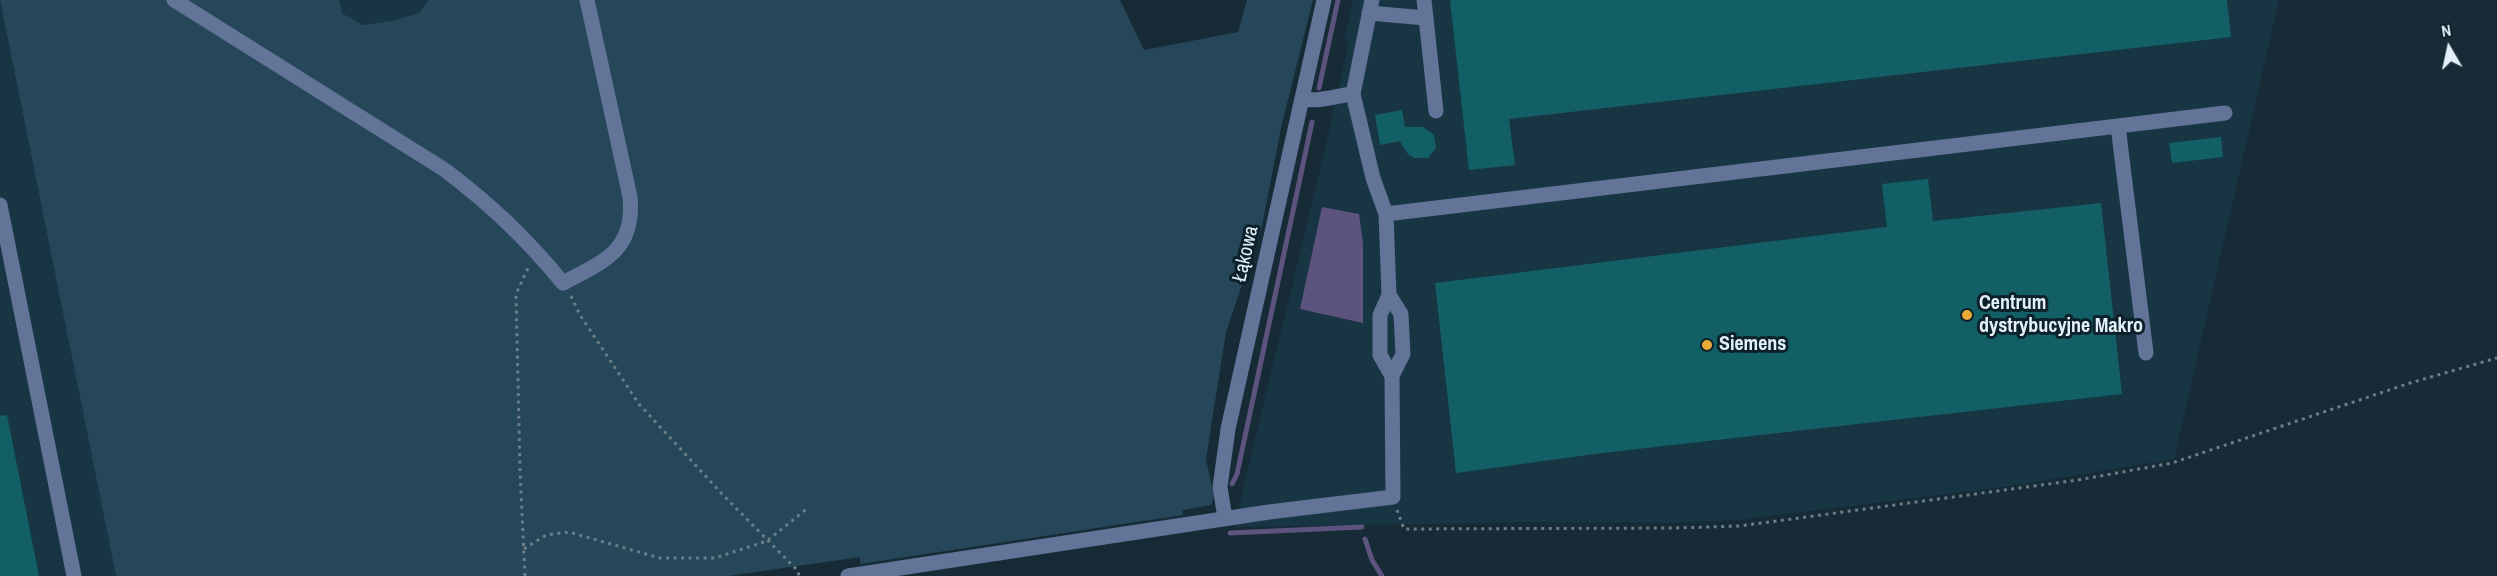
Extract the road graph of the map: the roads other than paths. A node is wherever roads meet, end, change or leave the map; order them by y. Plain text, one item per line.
1 (174, 0) edge
2 (587, 0) edge
3 (1324, 0) edge
4 (1424, 0) edge
5 (1371, 6) edge
6 (1426, 18) junction
7 (1353, 94) junction
8 (1303, 99) junction
9 (1436, 111) dead end
10 (2225, 113) dead end
11 (2118, 126) junction
12 (0, 205) edge
13 (1386, 214) junction
14 (1389, 296) junction
15 (2146, 353) dead end
16 (1392, 376) junction
17 (1225, 518) junction
18 (74, 576) edge
19 (848, 576) edge

1 - 2 street
3 - 8 street, Łąkowa
4 - 6 street
5 - 6 street
5 - 7 street
6 - 9 street
7 - 8 street
7 - 13 street
8 - 17 street, Łąkowa
10 - 11 street
11 - 13 street
11 - 15 street
12 - 18 street
13 - 14 street
14 - 16 street
14 - 16 street
16 - 17 street
17 - 19 street

